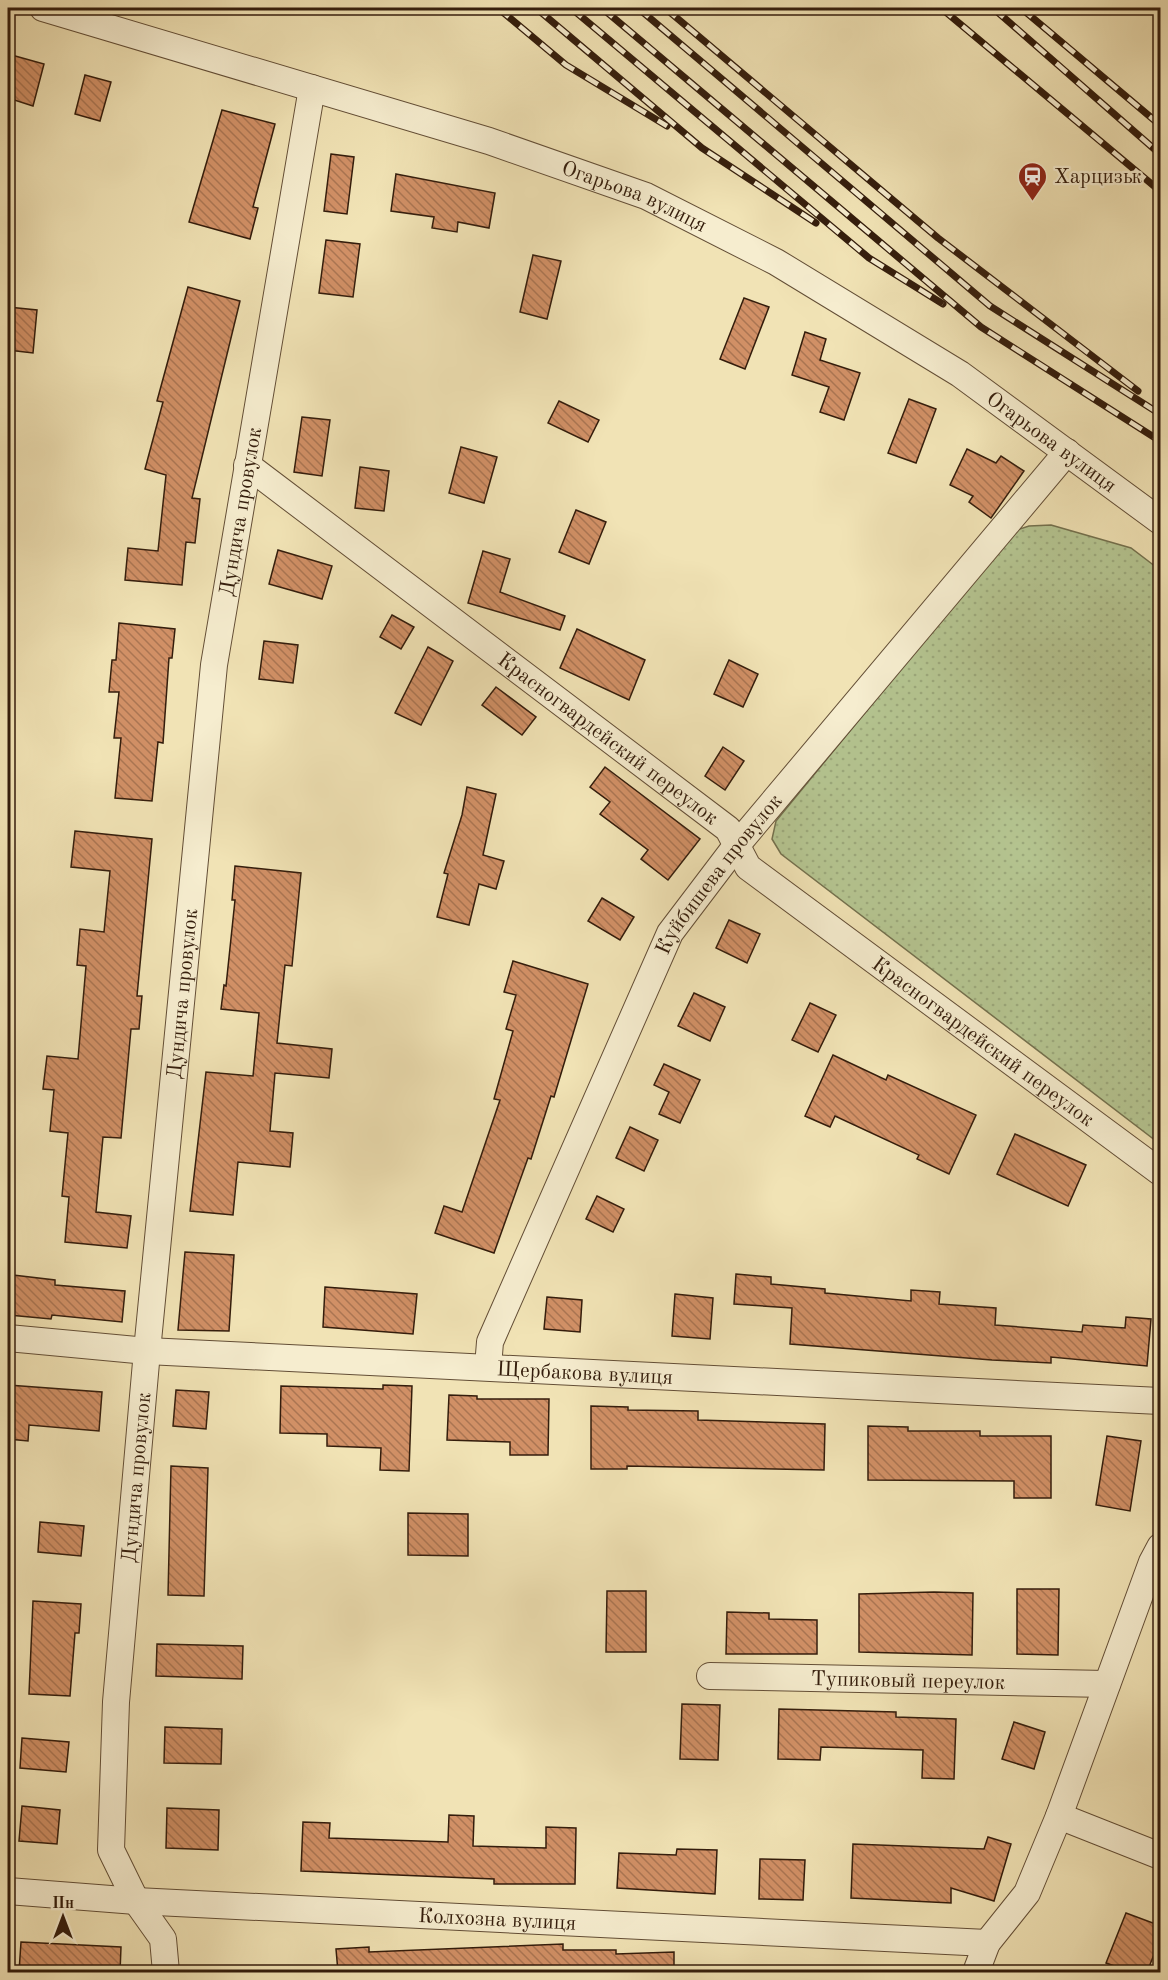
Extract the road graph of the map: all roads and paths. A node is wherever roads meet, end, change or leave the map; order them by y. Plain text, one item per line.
1 (43, 8) edge
2 (312, 88) junction
3 (1066, 452) junction
4 (247, 465) junction
5 (1161, 521) edge
6 (736, 846) junction
7 (1161, 1172) edge
8 (8, 1338) edge
9 (147, 1351) junction
10 (488, 1367) junction
11 (1161, 1401) edge
12 (1158, 1558) edge
13 (710, 1676) dead end
14 (1107, 1684) junction
15 (1059, 1816) junction
16 (1161, 1856) edge
17 (8, 1891) edge
18 (136, 1901) junction
19 (987, 1943) junction
20 (166, 1972) edge
21 (976, 1972) edge

1 - 2 street, Огарьова вулиця
2 - 3 street, Огарьова вулиця
2 - 4 street, Дундича провулок
3 - 5 street, Огарьова вулиця
3 - 6 street, Куйбишева провулок
4 - 6 street, Красногвардейский переулок
4 - 9 street, Дундича провулок
6 - 7 street, Красногвардейский переулок
6 - 10 street, Куйбишева провулок
8 - 9 street, Щербакова вулиця
9 - 10 street, Щербакова вулиця
9 - 18 street, Дундича провулок
10 - 11 street, Щербакова вулиця
12 - 14 street
13 - 14 street, Тупиковый переулок
14 - 15 street
15 - 16 street
15 - 19 street
17 - 18 street, Колхозна вулиця
18 - 19 street, Колхозна вулиця
18 - 20 street, Дундича провулок
19 - 21 street

